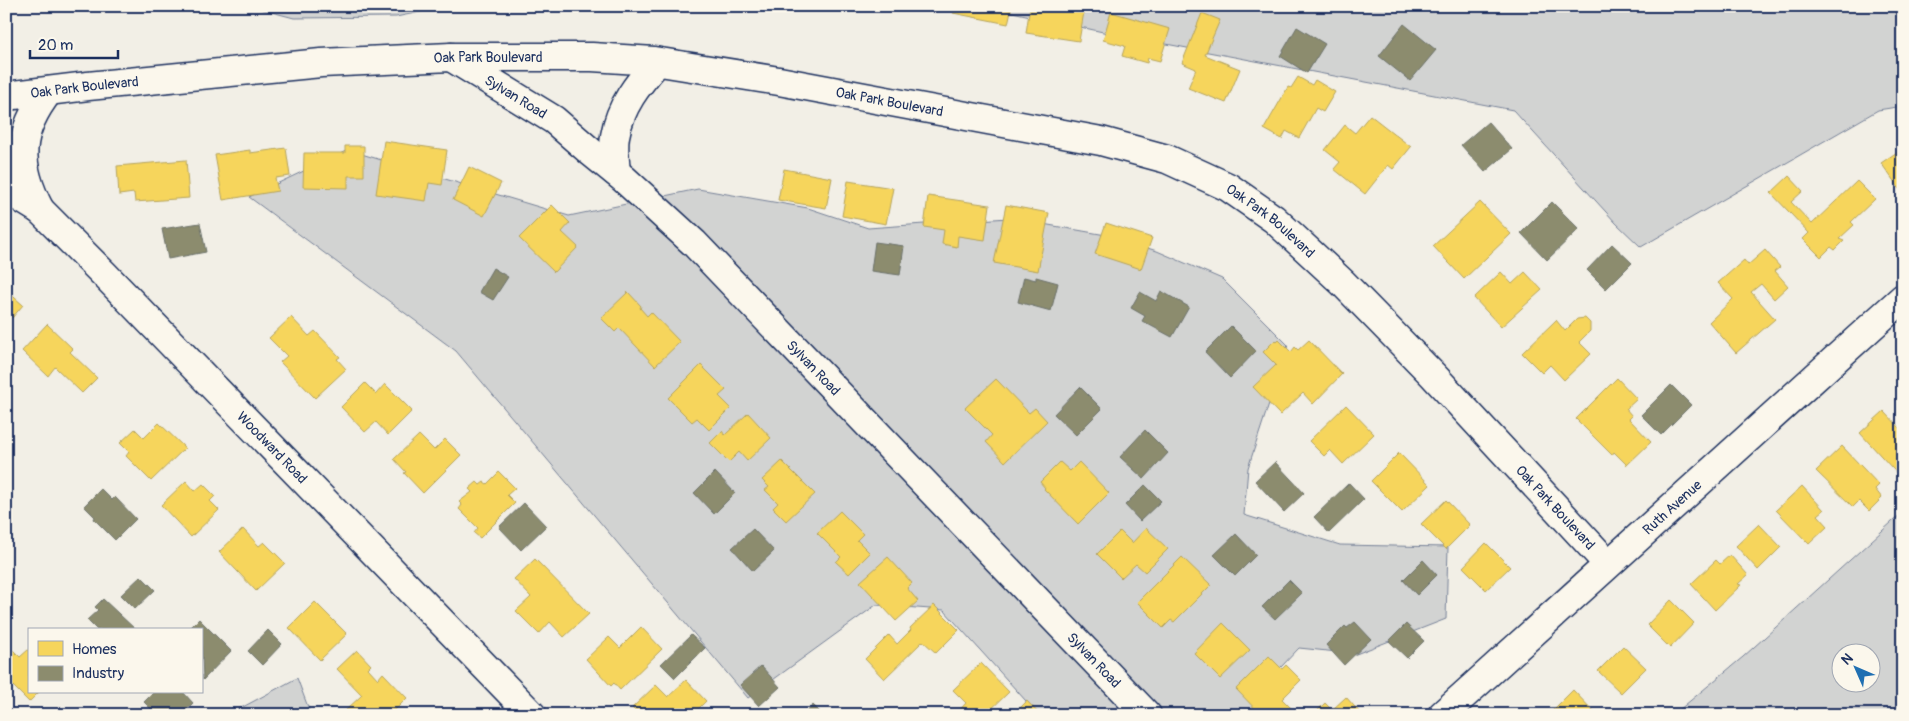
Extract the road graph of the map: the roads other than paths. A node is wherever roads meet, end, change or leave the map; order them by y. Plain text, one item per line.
1 (451, 57) junction
2 (657, 62) junction
3 (49, 91) junction
4 (6, 96) edge
5 (616, 172) junction
6 (6, 189) edge
7 (40, 210) junction
8 (1903, 298) edge
9 (1608, 564) junction
10 (532, 715) edge
11 (1147, 715) edge
12 (1442, 715) edge

1 - 2 street, Oak Park Boulevard
1 - 3 street, Oak Park Boulevard
1 - 5 street, Sylvan Road
2 - 5 street
2 - 9 street, Oak Park Boulevard
3 - 4 street, Oak Park Boulevard
3 - 7 street
5 - 11 street, Sylvan Road
6 - 7 street, Woodward Road
7 - 10 street, Woodward Road
8 - 9 street, Ruth Avenue
9 - 12 street, Ruth Avenue

